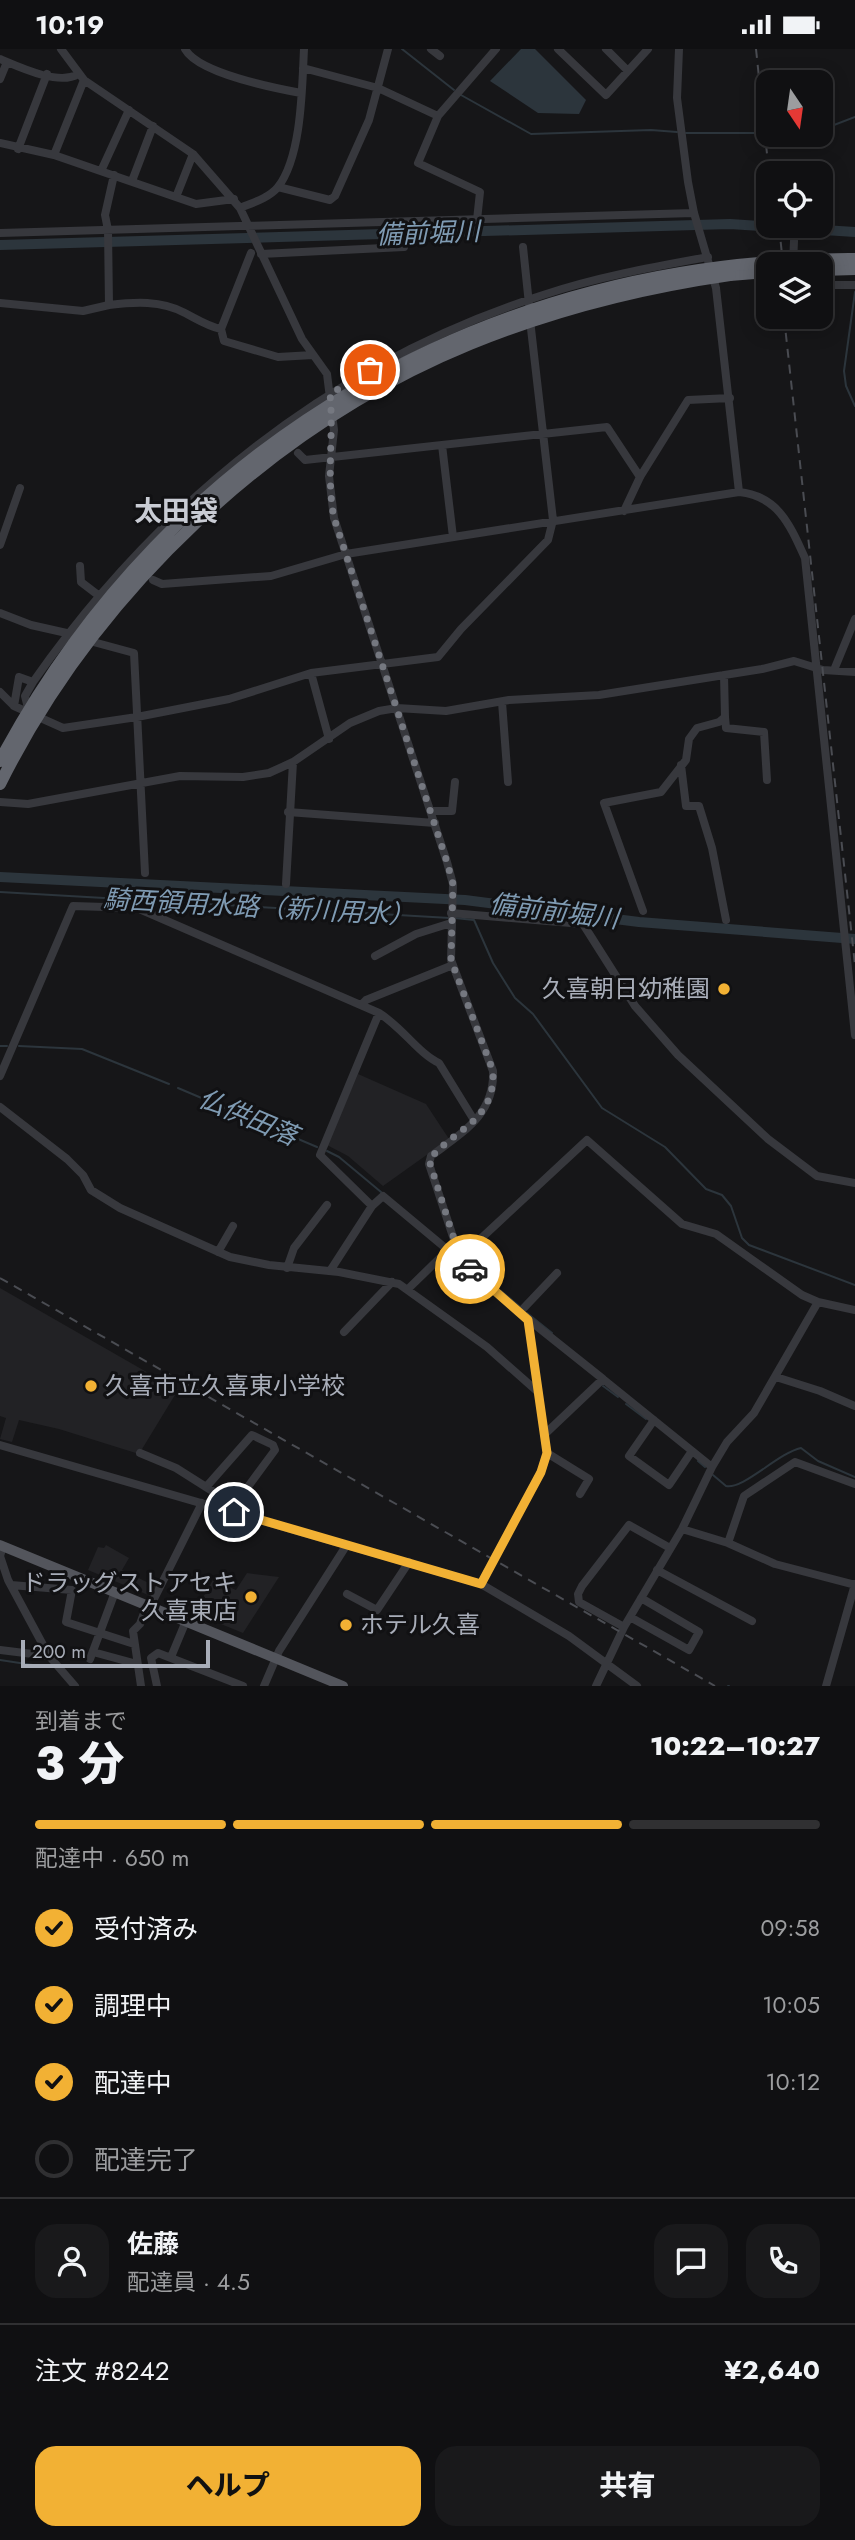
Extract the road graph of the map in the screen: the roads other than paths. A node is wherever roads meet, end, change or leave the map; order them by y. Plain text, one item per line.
1 (61, 49) edge
2 (185, 49) edge
3 (303, 49) edge
4 (388, 49) edge
5 (431, 49) edge
6 (496, 49) edge
7 (558, 49) edge
8 (606, 49) edge
9 (648, 49) edge
10 (679, 49) edge
11 (440, 56) dead end
12 (4, 61) edge
13 (303, 68) junction
14 (628, 71) junction
15 (47, 74) junction
16 (81, 77) junction
17 (0, 79) edge
18 (378, 88) junction
19 (301, 93) junction
20 (129, 110) junction
21 (438, 116) junction
22 (153, 126) junction
23 (0, 143) edge
24 (18, 149) junction
25 (193, 154) junction
26 (54, 155) junction
27 (101, 171) junction
28 (114, 175) junction
29 (132, 181) junction
30 (278, 187) junction
31 (176, 197) junction
32 (234, 199) junction
33 (240, 208) junction
34 (694, 214) junction
35 (477, 220) junction
36 (250, 226) junction
37 (108, 230) junction
38 (0, 233) edge
39 (794, 241) dead end
40 (404, 247) dead end
41 (523, 247) dead end
42 (794, 252) edge
43 (251, 253) dead end
44 (261, 254) junction
45 (708, 257) junction
46 (855, 259) edge
47 (855, 269) edge
48 (833, 270) edge
49 (756, 274) edge
50 (833, 285) edge
51 (855, 285) edge
52 (529, 300) junction
53 (0, 303) edge
54 (109, 305) junction
55 (456, 328) junction
56 (221, 329) junction
57 (313, 355) junction
58 (450, 365) dead end
59 (330, 394) junction
60 (730, 398) junction
61 (545, 435) junction
62 (442, 445) junction
63 (248, 451) junction
64 (298, 453) dead end
65 (330, 457) junction
66 (267, 474) dead end
67 (640, 477) junction
68 (20, 488) dead end
69 (739, 492) junction
70 (624, 511) junction
71 (553, 520) junction
72 (453, 537) junction
73 (0, 545) edge
74 (346, 554) junction
75 (80, 566) dead end
76 (153, 580) dead end
77 (141, 592) dead end
78 (99, 593) junction
79 (0, 613) edge
80 (855, 619) edge
81 (67, 633) junction
82 (382, 662) junction
83 (818, 668) junction
84 (834, 670) junction
85 (855, 672) edge
86 (311, 673) junction
87 (724, 675) junction
88 (33, 682) junction
89 (0, 691) edge
90 (502, 702) junction
91 (14, 706) junction
92 (397, 708) junction
93 (29, 712) junction
94 (137, 717) junction
95 (725, 717) junction
96 (329, 739) junction
97 (0, 761) edge
98 (293, 762) junction
99 (681, 765) junction
100 (767, 780) dead end
101 (141, 782) junction
102 (455, 782) dead end
103 (508, 782) dead end
104 (0, 784) edge
105 (0, 801) edge
106 (431, 811) junction
107 (288, 812) junction
108 (435, 823) junction
109 (145, 873) dead end
110 (286, 884) dead end
111 (643, 911) dead end
112 (451, 913) junction
113 (726, 920) dead end
114 (451, 923) junction
115 (375, 956) dead end
116 (453, 965) junction
117 (361, 1006) junction
118 (379, 1013) junction
119 (855, 1035) edge
120 (0, 1076) edge
121 (0, 1107) edge
122 (474, 1120) junction
123 (855, 1183) edge
124 (327, 1205) dead end
125 (372, 1206) junction
126 (233, 1226) dead end
127 (447, 1251) junction
128 (218, 1252) junction
129 (461, 1259) junction
130 (287, 1268) junction
131 (330, 1271) junction
132 (557, 1273) dead end
133 (391, 1282) junction
134 (408, 1289) junction
135 (818, 1302) junction
136 (855, 1310) edge
137 (520, 1312) junction
138 (528, 1320) junction
139 (344, 1332) dead end
140 (776, 1377) junction
141 (603, 1379) junction
142 (538, 1392) junction
143 (855, 1406) edge
144 (653, 1420) junction
145 (546, 1433) junction
146 (0, 1445) edge
147 (692, 1451) junction
148 (140, 1453) dead end
149 (547, 1453) junction
150 (712, 1467) junction
151 (855, 1484) edge
152 (207, 1486) junction
153 (580, 1494) dead end
154 (202, 1503) junction
155 (235, 1508) junction
156 (682, 1529) junction
157 (728, 1543) junction
158 (1, 1545) edge
159 (346, 1546) junction
160 (670, 1548) junction
161 (409, 1562) junction
162 (1, 1565) edge
163 (657, 1570) junction
164 (72, 1575) junction
165 (481, 1584) junction
166 (11, 1585) junction
167 (855, 1585) edge
168 (66, 1589) junction
169 (115, 1592) junction
170 (347, 1594) dead end
171 (641, 1598) junction
172 (148, 1606) junction
173 (630, 1617) junction
174 (186, 1621) junction
175 (752, 1621) dead end
176 (624, 1627) junction
177 (99, 1633) junction
178 (134, 1644) junction
179 (0, 1650) edge
180 (49, 1656) junction
181 (171, 1657) junction
182 (275, 1659) junction
183 (136, 1664) junction
184 (607, 1664) junction
185 (75, 1686) edge
186 (141, 1686) edge
187 (157, 1686) edge
188 (243, 1686) edge
189 (264, 1686) edge
190 (342, 1686) edge
191 (596, 1686) edge
192 (637, 1686) edge
193 (826, 1686) edge

1 - 16 street
2 - 19 street
3 - 13 street
4 - 18 street
5 - 11 street
6 - 21 street
7 - 14 street
8 - 14 street
9 - 14 street
10 - 34 street
12 - 15 street
12 - 17 street
13 - 18 street
13 - 19 street
15 - 16 street
15 - 24 street
16 - 20 street
16 - 26 street
18 - 21 street
18 - 30 street
19 - 30 street
20 - 22 street
20 - 27 street
21 - 35 street
22 - 25 street
22 - 29 street
23 - 24 street
24 - 26 street
25 - 31 street
25 - 32 street
26 - 27 street
27 - 28 street
28 - 29 street
28 - 37 street
29 - 31 street
30 - 33 street
31 - 32 street
32 - 33 street
33 - 36 street
34 - 35 street
34 - 45 street
35 - 36 street
36 - 37 street
36 - 44 street
37 - 38 street
37 - 54 street
39 - 42 street
40 - 44 street
41 - 52 street
43 - 56 street
44 - 57 street
45 - 52 street
45 - 60 street
46 - 97 highway, bridge
47 - 48 highway
49 - 104 highway, bridge
50 - 51 street
52 - 55 street
52 - 61 street
53 - 54 street
54 - 56 street
55 - 58 street
55 - 59 street
56 - 57 street
57 - 59 street
59 - 63 street
59 - 65 street
60 - 67 street
60 - 69 street
61 - 62 street
61 - 67 street
61 - 71 street
62 - 65 street
62 - 72 street
63 - 66 street
63 - 78 street
64 - 65 street
65 - 74 street
67 - 70 street
68 - 73 street
69 - 70 street
69 - 83 street
70 - 71 street
71 - 72 street
71 - 82 street
72 - 74 street
74 - 76 street
74 - 82 street
75 - 78 street
77 - 78 street
78 - 81 street
79 - 81 street
80 - 84 street
81 - 88 street
81 - 94 street
82 - 86 street
82 - 92 street
83 - 84 street
83 - 87 street
83 - 119 street
84 - 85 street
86 - 94 street
86 - 96 street
87 - 90 street
87 - 95 street
88 - 91 street
88 - 93 street
89 - 91 street
90 - 92 street
90 - 103 street
91 - 93 street
92 - 96 street
92 - 106 street
93 - 94 street
94 - 101 street
95 - 99 street
95 - 100 street
96 - 98 street
98 - 101 street
98 - 107 street
99 - 111 street
99 - 113 street
101 - 105 street
101 - 109 street
102 - 106 street
106 - 108 street
107 - 108 street
107 - 110 street
108 - 112 street
112 - 114 street
112 - 123 street
114 - 115 street
114 - 116 street
116 - 117 street
116 - 122 street
117 - 118 street
117 - 120 street
118 - 122 street
118 - 125 street
121 - 128 street
122 - 129 street
124 - 130 street
125 - 127 street
125 - 131 street
126 - 128 street
127 - 129 street
127 - 134 street
128 - 130 street
129 - 135 street
129 - 137 street
130 - 131 street
131 - 133 street
132 - 137 street
133 - 134 street
133 - 139 street
134 - 142 street
135 - 136 street
135 - 140 street
137 - 138 street
138 - 141 street
138 - 142 street
140 - 143 street
140 - 150 street
141 - 144 street
141 - 145 street
142 - 145 street
144 - 147 street
144 - 147 street
145 - 149 street
146 - 154 street
147 - 150 street
148 - 152 street
149 - 153 street
149 - 165 street
150 - 156 street
151 - 157 street
152 - 155 street
152 - 155 street
154 - 155 street
154 - 172 street
155 - 159 street
156 - 157 street
156 - 160 street
157 - 167 street
158 - 162 street
158 - 164 main road
159 - 161 street
159 - 182 street
160 - 163 street
160 - 176 street
161 - 165 street
161 - 170 street
162 - 166 street
163 - 171 street
163 - 175 street
164 - 168 street
164 - 169 main road
165 - 184 street
166 - 168 street
166 - 180 street
167 - 193 street
168 - 177 street
169 - 172 main road
169 - 177 street
171 - 173 street
171 - 173 street
172 - 174 main road
172 - 178 street
173 - 176 street
174 - 181 street
174 - 182 main road
176 - 184 street
177 - 178 street
177 - 183 street
178 - 183 street
179 - 180 street
180 - 185 street
181 - 187 street
181 - 188 street
182 - 189 street
182 - 190 main road
183 - 186 street
184 - 191 street
184 - 192 street

